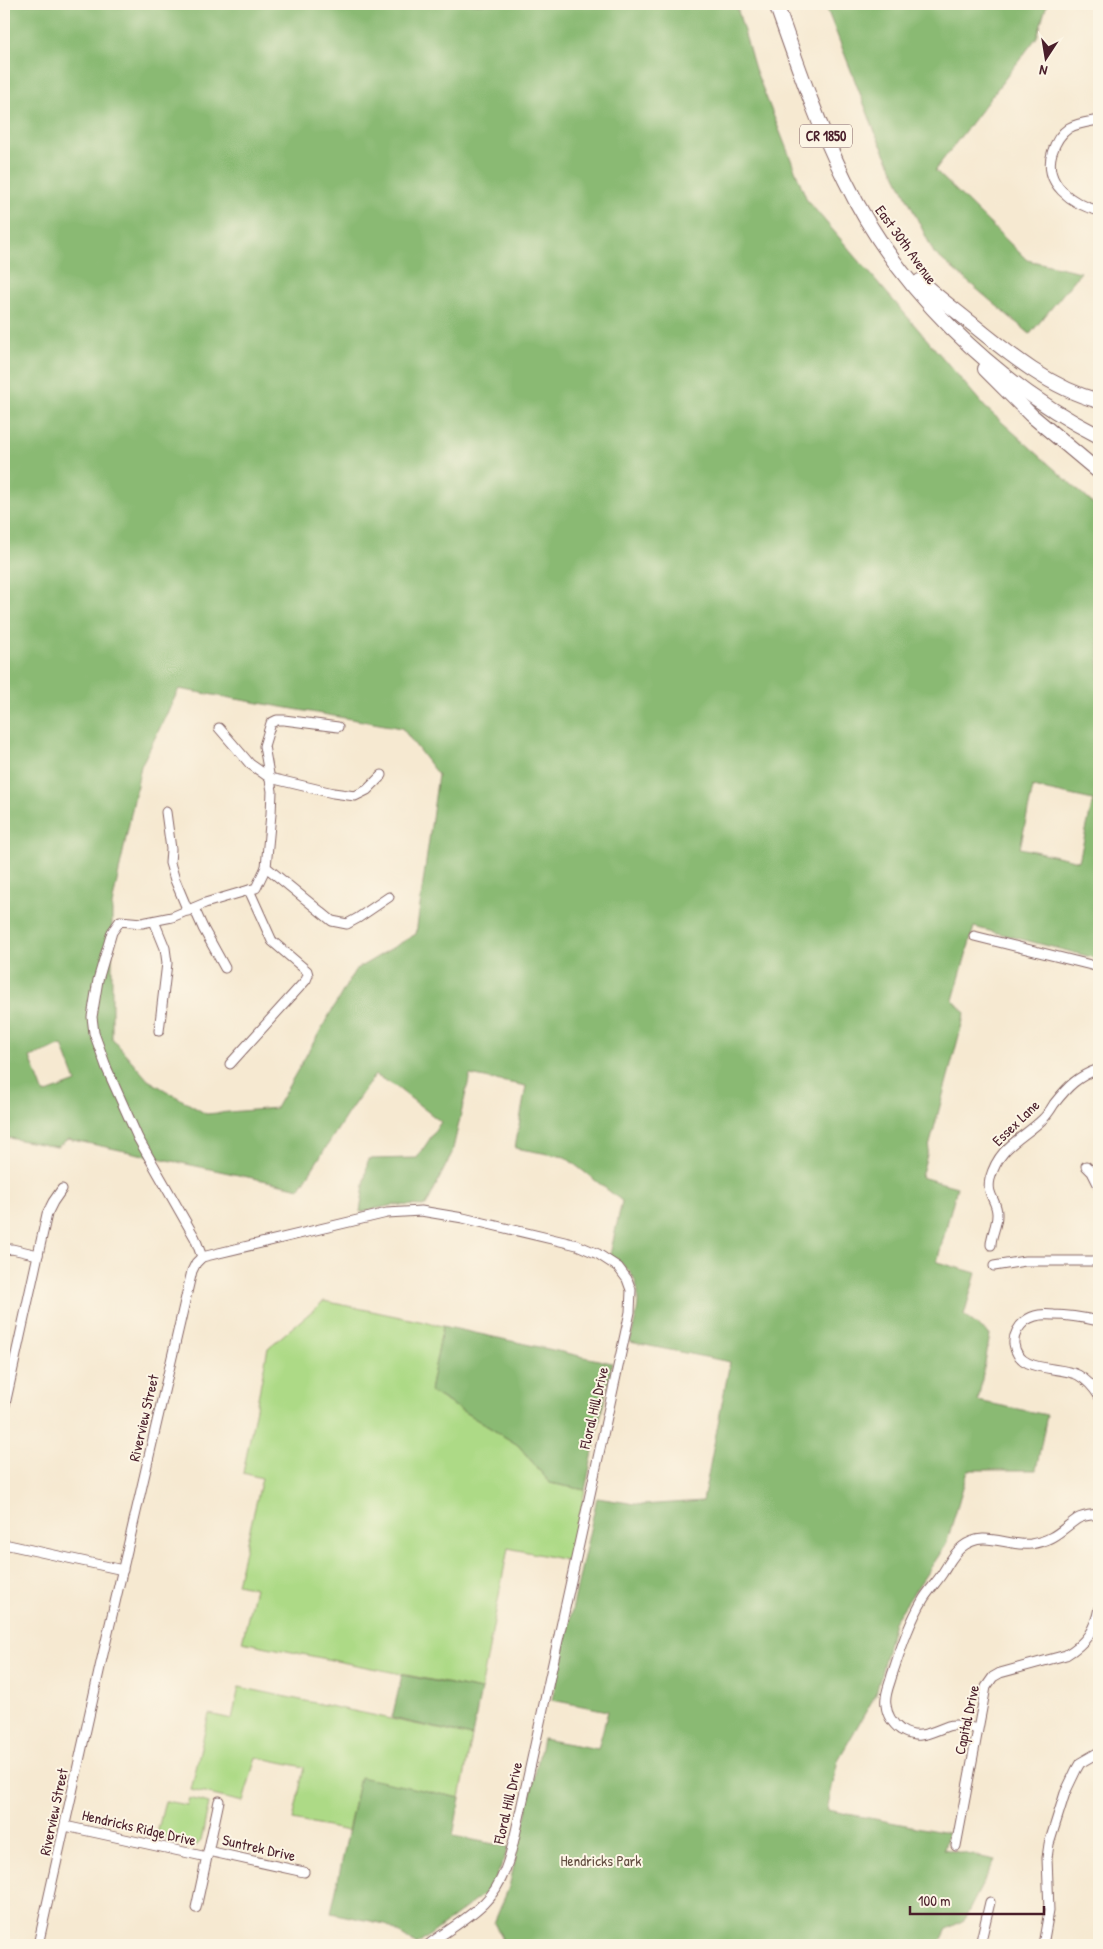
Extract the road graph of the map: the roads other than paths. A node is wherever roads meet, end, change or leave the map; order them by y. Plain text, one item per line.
1 (776, 4) edge
2 (1099, 120) edge
3 (1099, 210) edge
4 (894, 260) junction
5 (958, 336) junction
6 (1099, 401) edge
7 (1099, 436) edge
8 (1099, 472) edge
9 (338, 727) dead end
10 (219, 728) dead end
11 (382, 775) dead end
12 (270, 778) junction
13 (166, 812) dead end
14 (266, 867) junction
15 (249, 890) junction
16 (389, 897) dead end
17 (191, 909) junction
18 (154, 921) junction
19 (974, 936) dead end
20 (1099, 967) edge
21 (225, 968) dead end
22 (159, 1031) dead end
23 (230, 1064) dead end
24 (1099, 1069) edge
25 (1086, 1166) dead end
26 (1099, 1186) edge
27 (62, 1189) dead end
28 (991, 1245) dead end
29 (4, 1250) edge
30 (38, 1255) junction
31 (202, 1258) junction
32 (1099, 1261) edge
33 (994, 1266) dead end
34 (1099, 1321) edge
35 (1099, 1396) edge
36 (4, 1409) edge
37 (1099, 1514) edge
38 (4, 1544) edge
39 (123, 1570) junction
40 (1099, 1608) edge
41 (978, 1729) junction
42 (1099, 1752) edge
43 (219, 1801) dead end
44 (65, 1826) junction
45 (956, 1846) dead end
46 (208, 1854) junction
47 (304, 1872) dead end
48 (990, 1902) dead end
49 (196, 1908) dead end
50 (38, 1945) edge
51 (428, 1945) edge
52 (980, 1945) edge
53 (1043, 1945) edge

1 - 4 main road, East 30th Avenue / CR 1850
2 - 3 street
4 - 5 main road, East 30th Avenue / CR 1850
4 - 6 main road
5 - 7 main road, East 30th Avenue / CR 1850
5 - 8 main road
9 - 12 street
10 - 12 street
11 - 12 street
12 - 14 street
13 - 17 street
14 - 15 street
14 - 16 street
15 - 17 street
15 - 23 street
17 - 18 street
17 - 21 street
18 - 22 street
18 - 31 street
19 - 20 street
24 - 28 street, Essex Lane
25 - 26 street
27 - 30 street
29 - 30 street
30 - 36 street
31 - 39 street, Riverview Street
31 - 51 street, Floral Hill Drive
32 - 33 street
34 - 35 street
37 - 41 street
38 - 39 street
39 - 44 street, Riverview Street
40 - 41 street, Capital Drive
41 - 45 street, Capital Drive
42 - 53 street
43 - 46 street, Suntrek Drive
44 - 46 street, Hendricks Ridge Drive
44 - 50 street, Riverview Street
46 - 47 street, Suntrek Drive
46 - 49 street, Suntrek Drive
48 - 52 street

